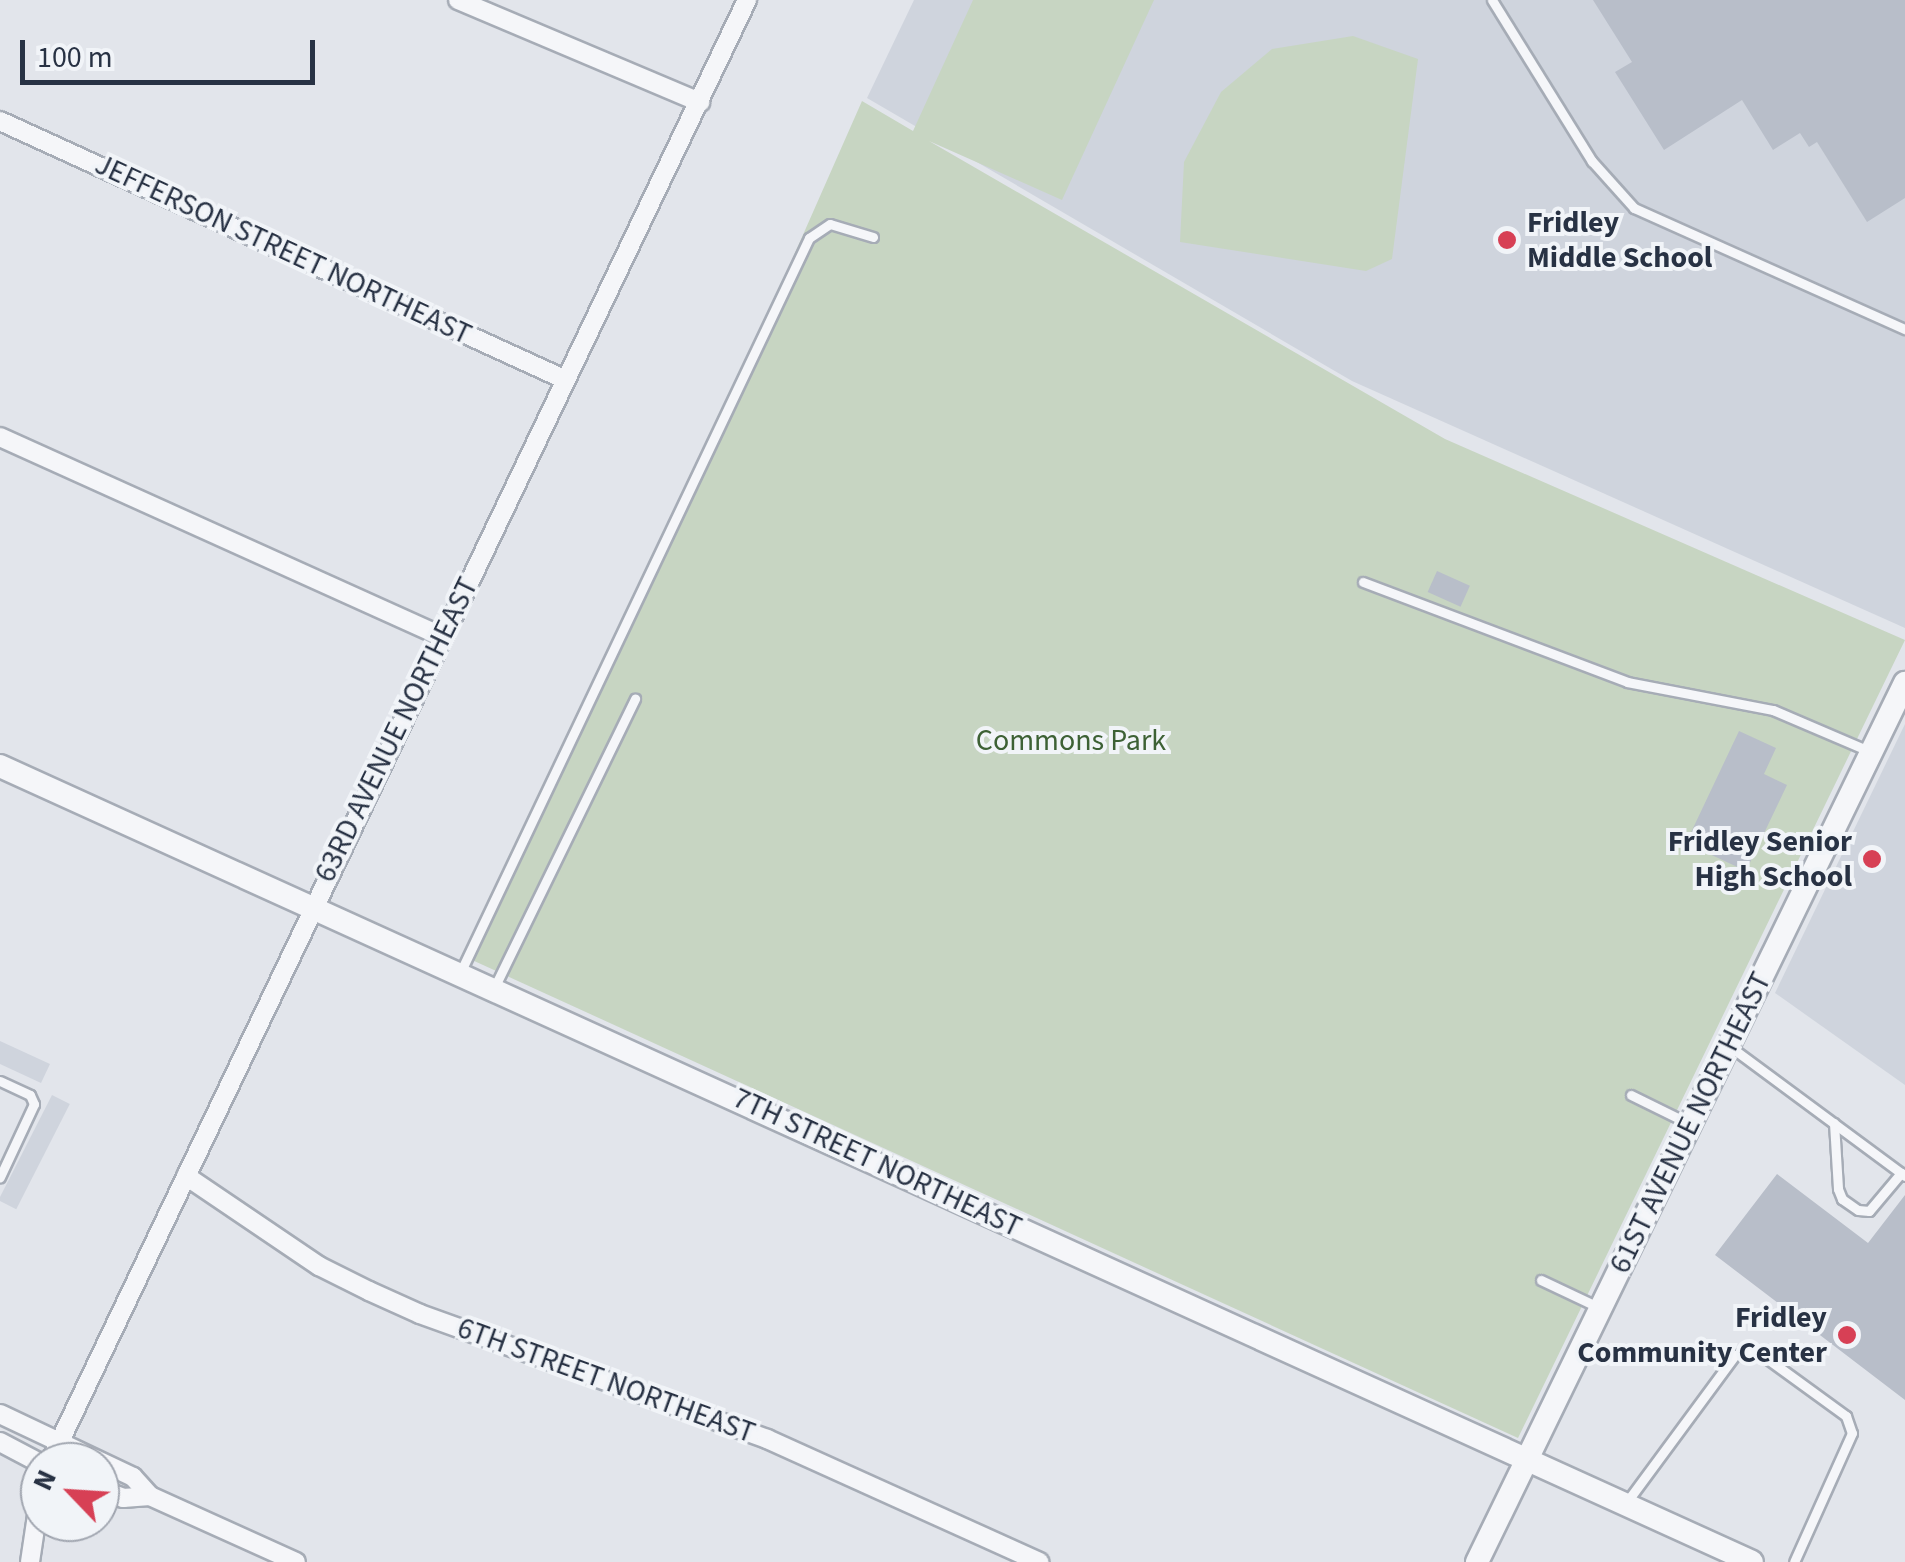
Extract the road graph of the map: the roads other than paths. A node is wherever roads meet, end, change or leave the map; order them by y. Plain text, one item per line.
1 (458, 0) edge
2 (747, 0) edge
3 (1492, 0) edge
4 (700, 102) junction
5 (0, 121) edge
6 (873, 238) dead end
7 (1905, 329) edge
8 (566, 380) junction
9 (0, 437) edge
10 (1363, 582) dead end
11 (442, 637) junction
12 (1905, 683) edge
13 (635, 699) dead end
14 (1872, 752) junction
15 (0, 766) edge
16 (313, 905) junction
17 (460, 972) junction
18 (494, 988) junction
19 (1730, 1046) junction
20 (0, 1081) edge
21 (1630, 1095) dead end
22 (1834, 1124) junction
23 (1691, 1125) junction
24 (1903, 1174) edge
25 (186, 1176) junction
26 (0, 1177) edge
27 (1541, 1280) dead end
28 (1600, 1308) junction
29 (0, 1414) edge
30 (59, 1442) joint
31 (1526, 1459) junction
32 (120, 1471) edge
33 (150, 1496) junction
34 (120, 1497) edge
35 (1625, 1504) junction
36 (296, 1562) edge
37 (1040, 1562) edge
38 (1476, 1562) edge
39 (1752, 1562) edge
40 (1794, 1562) edge

1 - 4 street
2 - 4 street, 63RD AVENUE NORTHEAST
3 - 7 lane
4 - 8 street, 63RD AVENUE NORTHEAST
5 - 8 street, JEFFERSON STREET NORTHEAST
6 - 17 lane
8 - 11 street, 63RD AVENUE NORTHEAST
9 - 11 street
10 - 14 lane
11 - 16 street, 63RD AVENUE NORTHEAST
12 - 14 street, 61ST AVENUE NORTHEAST
13 - 18 lane
14 - 19 street, 61ST AVENUE NORTHEAST
15 - 16 street, 7TH STREET NORTHEAST
16 - 17 street, 7TH STREET NORTHEAST
16 - 25 street, 63RD AVENUE NORTHEAST
17 - 18 street, 7TH STREET NORTHEAST
18 - 31 street, 7TH STREET NORTHEAST
19 - 22 lane
19 - 23 street, 61ST AVENUE NORTHEAST
20 - 26 lane
21 - 23 lane
22 - 24 lane
22 - 24 lane
23 - 28 street, 61ST AVENUE NORTHEAST
25 - 30 street, 63RD AVENUE NORTHEAST
25 - 37 street, 6TH STREET NORTHEAST
27 - 28 lane
28 - 31 street, 61ST AVENUE NORTHEAST
29 - 30 street
31 - 35 street, 7TH STREET NORTHEAST
31 - 38 street, 61ST AVENUE NORTHEAST
32 - 33 street
33 - 34 street
33 - 36 street
35 - 39 street, 7TH STREET NORTHEAST
35 - 40 lane

